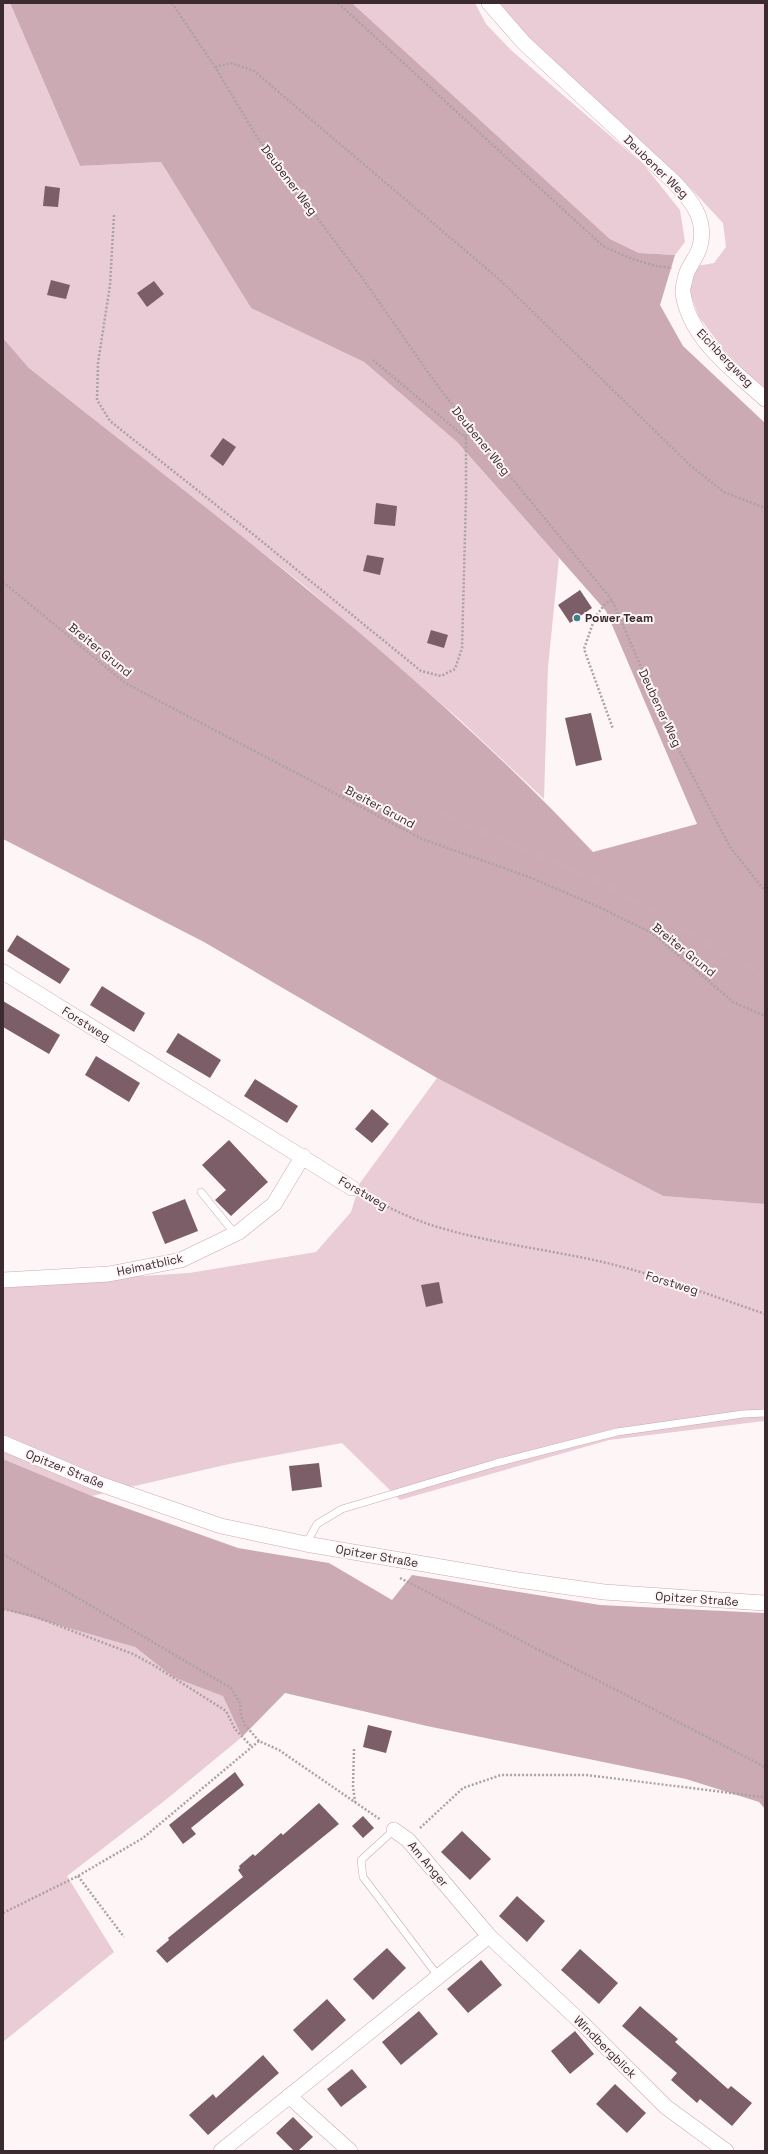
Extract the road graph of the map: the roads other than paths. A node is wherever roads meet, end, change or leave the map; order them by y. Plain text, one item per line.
1 (489, 3) edge
2 (688, 269) joint
3 (765, 399) edge
4 (3, 972) edge
5 (303, 1156) junction
6 (352, 1188) road end
7 (201, 1192) dead end
8 (235, 1234) junction
9 (3, 1280) edge
10 (765, 1413) edge
11 (3, 1444) edge
12 (306, 1544) junction
13 (765, 1603) edge
14 (394, 1830) joint
15 (489, 1936) junction
16 (438, 1976) junction
17 (289, 2096) junction
18 (220, 2151) edge
19 (350, 2151) edge
20 (726, 2151) edge

1 - 2 street, Deubener Weg
2 - 3 street, Eichbergweg
4 - 5 street, Forstweg
5 - 6 street, Forstweg
5 - 8 street, Heimatblick
7 - 8 lane
8 - 9 street, Heimatblick
10 - 12 lane
11 - 12 street, Opitzer Straße
12 - 13 street, Opitzer Straße
14 - 15 street, Am Anger
14 - 16 lane
15 - 16 street
15 - 20 street, Windbergblick
16 - 17 street
17 - 18 street
17 - 19 street

